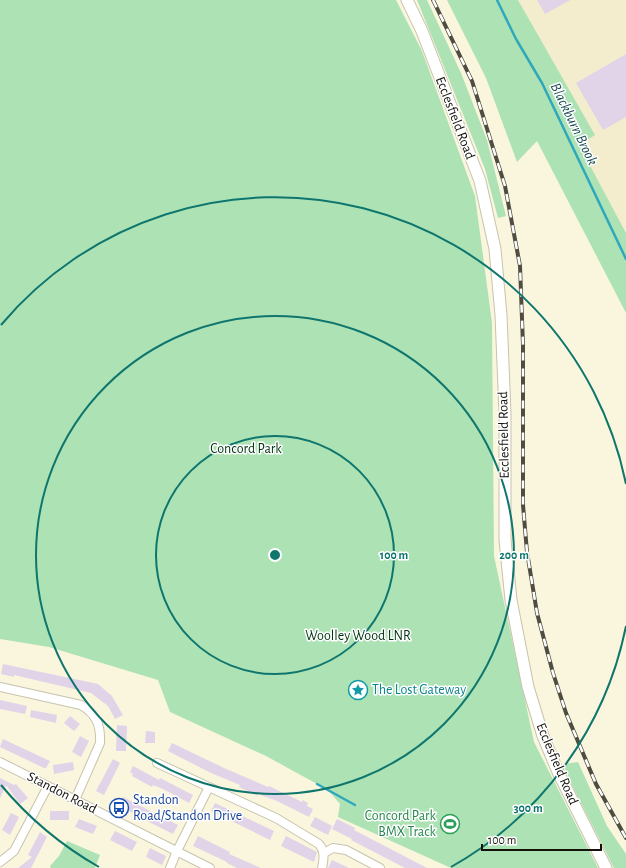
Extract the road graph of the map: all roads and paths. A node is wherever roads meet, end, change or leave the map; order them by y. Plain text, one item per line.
1 (407, 0) edge
2 (0, 687) edge
3 (0, 762) edge
4 (157, 763) dead end
5 (48, 786) junction
6 (209, 787) junction
7 (75, 800) junction
8 (177, 851) junction
9 (324, 853) junction
10 (0, 862) edge
11 (170, 868) edge
12 (210, 868) edge
13 (322, 868) edge
14 (380, 868) edge
15 (606, 868) edge

1 - 15 main road, Ecclesfield Road
2 - 7 street
3 - 5 street, Standon Road
4 - 6 street
5 - 7 street, Standon Road
5 - 10 street
6 - 8 street
6 - 9 street
7 - 8 street, Standon Road
8 - 11 street
8 - 12 street, Standon Road
9 - 13 street
9 - 14 street

